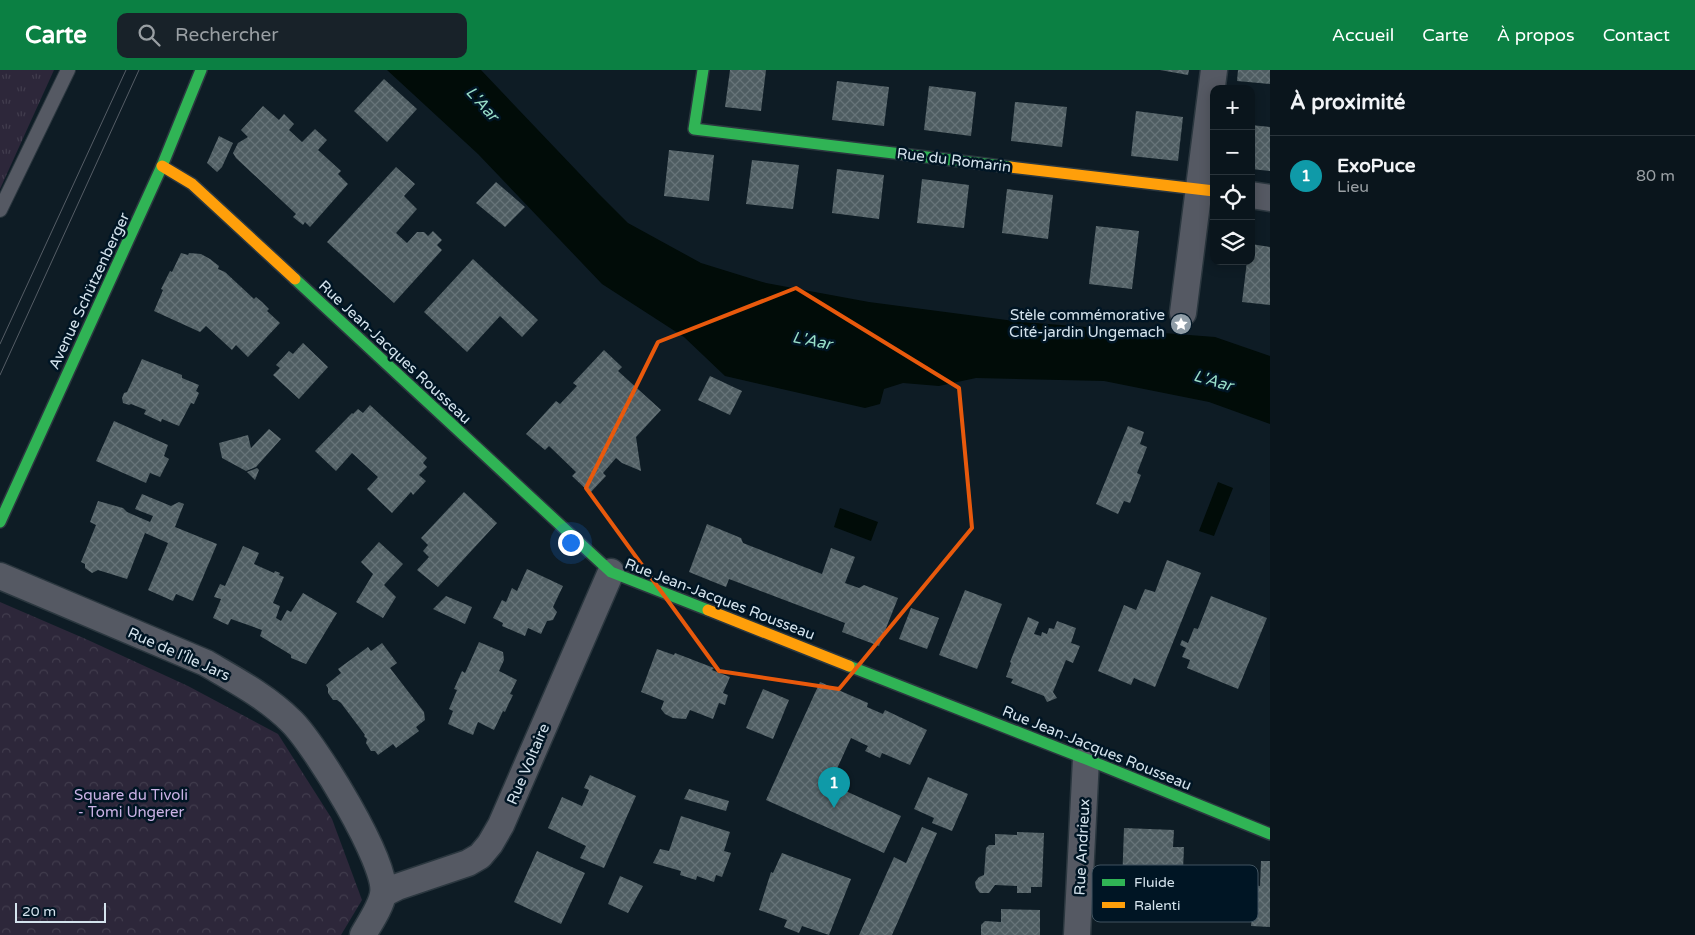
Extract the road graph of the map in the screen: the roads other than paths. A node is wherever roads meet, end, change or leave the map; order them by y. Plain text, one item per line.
1 (68, 70) edge
2 (201, 70) edge
3 (703, 70) edge
4 (1214, 70) edge
5 (162, 166) junction
6 (1207, 190) edge
7 (1255, 196) edge
8 (1270, 198) edge
9 (0, 210) edge
10 (1182, 313) dead end
11 (0, 522) edge
12 (611, 572) junction
13 (0, 576) edge
14 (1086, 759) junction
15 (1270, 834) edge
16 (383, 894) junction
17 (363, 935) edge
18 (1077, 935) edge

1 - 9 lane
2 - 5 street, Avenue Schützenberger
3 - 6 street, Rue du Romarin
4 - 6 street
5 - 11 street, Avenue Schützenberger
5 - 12 street, Rue Jean-Jacques Rousseau
6 - 10 street
7 - 8 street
12 - 14 street, Rue Jean-Jacques Rousseau
12 - 16 street, Rue Voltaire
13 - 16 street, Rue de l'Île Jars
14 - 15 street, Rue Jean-Jacques Rousseau
14 - 18 street, Rue Andrieux
16 - 17 street

